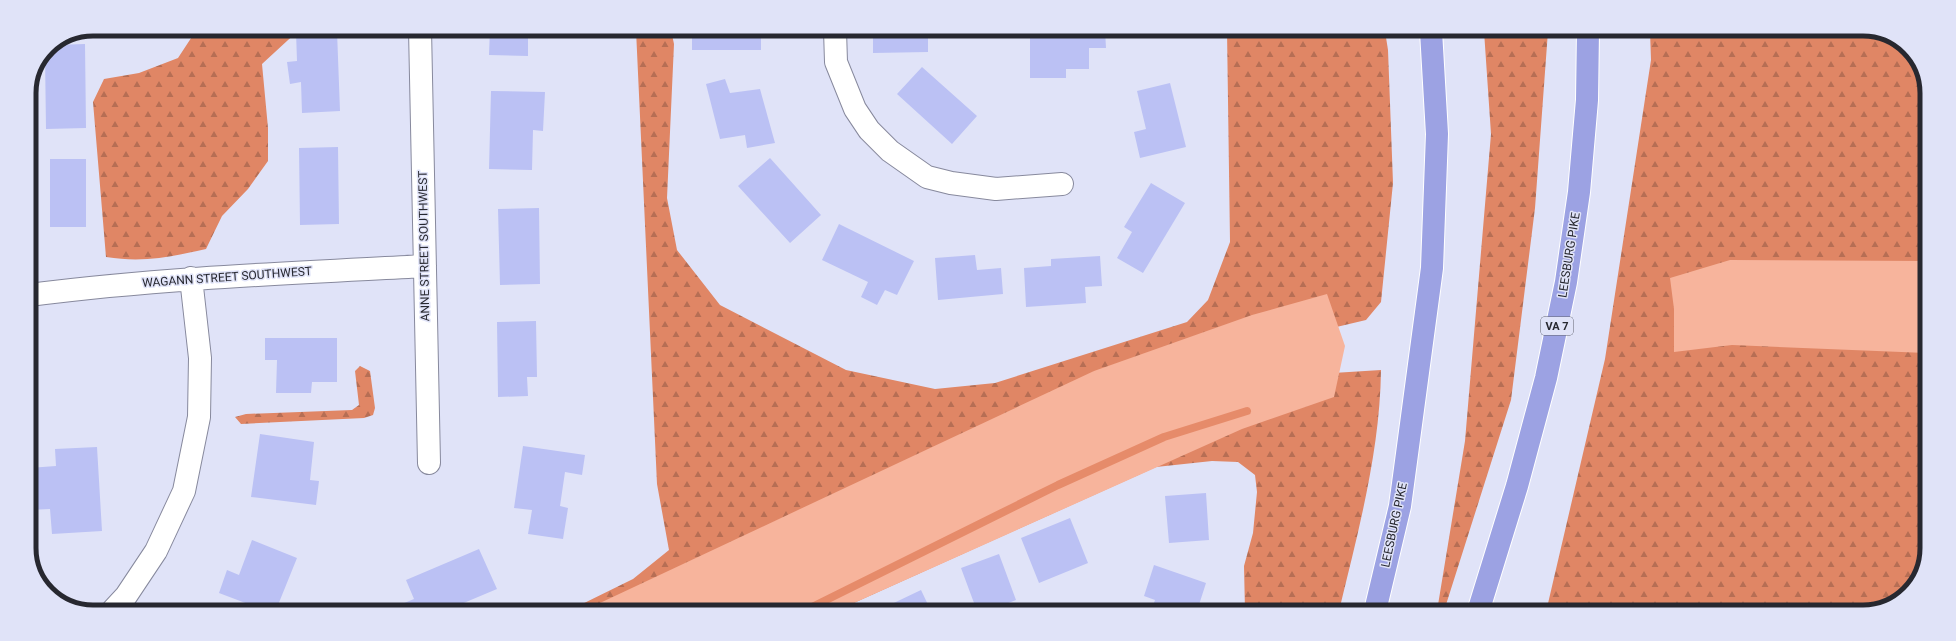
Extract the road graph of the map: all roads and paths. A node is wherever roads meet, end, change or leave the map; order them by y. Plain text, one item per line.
1 (420, 36) edge
2 (835, 36) edge
3 (1431, 36) edge
4 (1588, 36) edge
5 (1062, 184) dead end
6 (425, 266) junction
7 (192, 278) junction
8 (36, 294) edge
9 (429, 463) dead end
10 (118, 605) edge
11 (1376, 605) edge
12 (1480, 605) edge

1 - 6 street, ANNE STREET SOUTHWEST
2 - 5 street
3 - 11 highway, LEESBURG PIKE
4 - 12 highway, LEESBURG PIKE / VA 7
6 - 7 street, WAGANN STREET SOUTHWEST
6 - 9 street, ANNE STREET SOUTHWEST
7 - 8 street, WAGANN STREET SOUTHWEST
7 - 10 street

